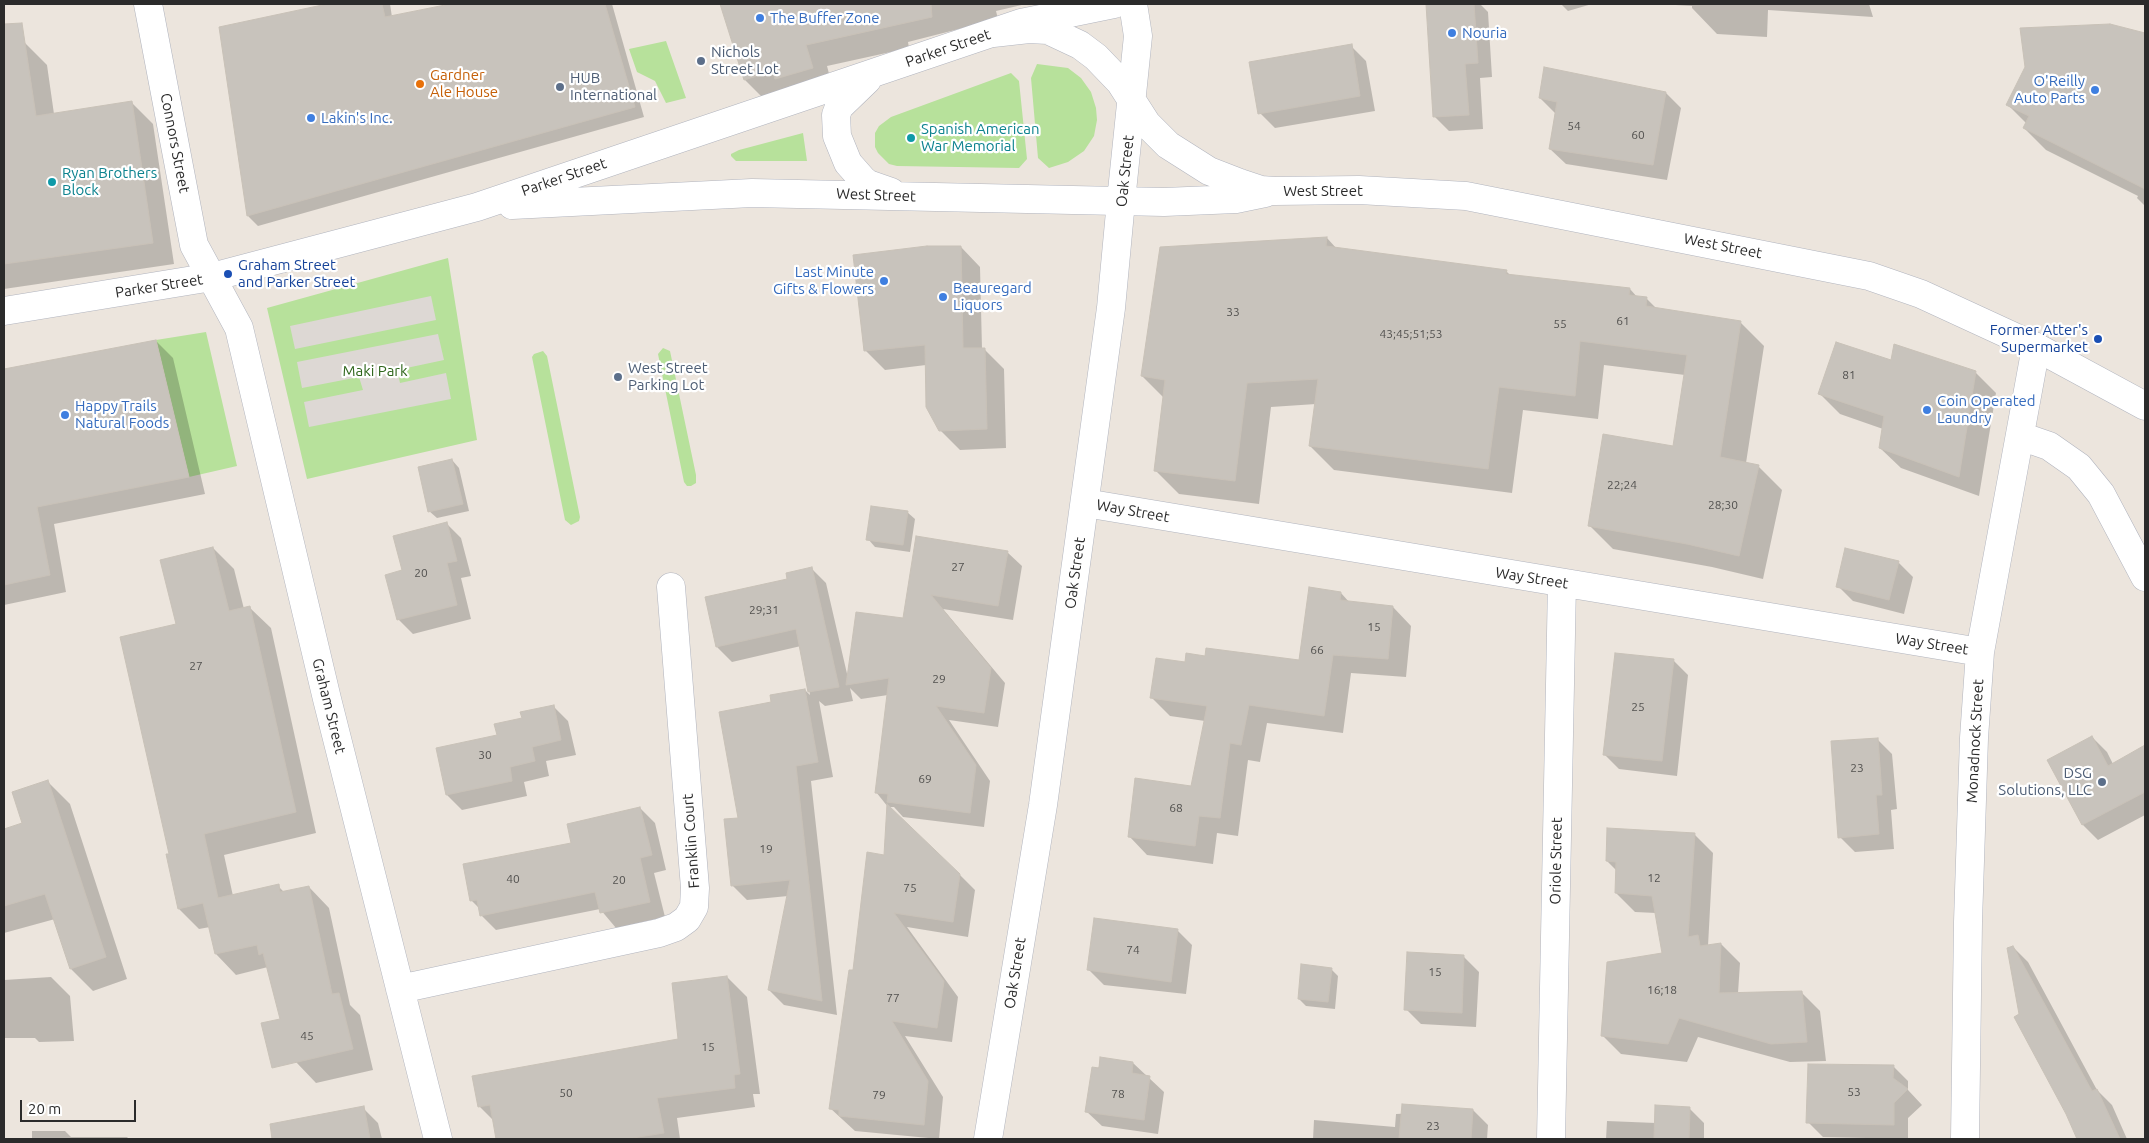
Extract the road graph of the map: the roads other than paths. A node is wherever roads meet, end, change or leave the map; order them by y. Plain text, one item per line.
1 (148, 4) edge
2 (1114, 4) edge
3 (1133, 4) edge
4 (993, 33) junction
5 (878, 72) junction
6 (1132, 100) junction
7 (1274, 191) junction
8 (905, 197) junction
9 (1121, 201) junction
10 (477, 207) junction
11 (212, 277) junction
12 (4, 311) edge
13 (2036, 347) junction
14 (2145, 406) edge
15 (2020, 436) junction
16 (1085, 503) junction
17 (2145, 577) edge
18 (1562, 583) junction
19 (671, 586) dead end
20 (1980, 652) junction
21 (400, 989) junction
22 (438, 1139) edge
23 (988, 1139) edge
24 (1551, 1139) edge
25 (1966, 1139) edge

1 - 11 street, Connors Street
2 - 4 street, Parker Street
3 - 6 street, Oak Street
4 - 5 street, Parker Street
4 - 6 street, West Street
5 - 8 street
5 - 10 street, Parker Street
6 - 7 street, West Street
6 - 9 street, Oak Street
7 - 9 street, West Street
7 - 13 street, West Street
8 - 9 street, West Street
8 - 10 street, West Street
9 - 16 street, Oak Street
10 - 11 street, Parker Street
11 - 12 street, Parker Street
11 - 21 street, Graham Street
13 - 14 street, West Street
13 - 15 street, Monadnock Street
15 - 17 street
15 - 20 street, Monadnock Street
16 - 18 street, Way Street
16 - 23 street, Oak Street
18 - 20 street, Way Street
18 - 24 street, Oriole Street
19 - 21 street, Franklin Court
20 - 25 street, Monadnock Street
21 - 22 street, Graham Street

